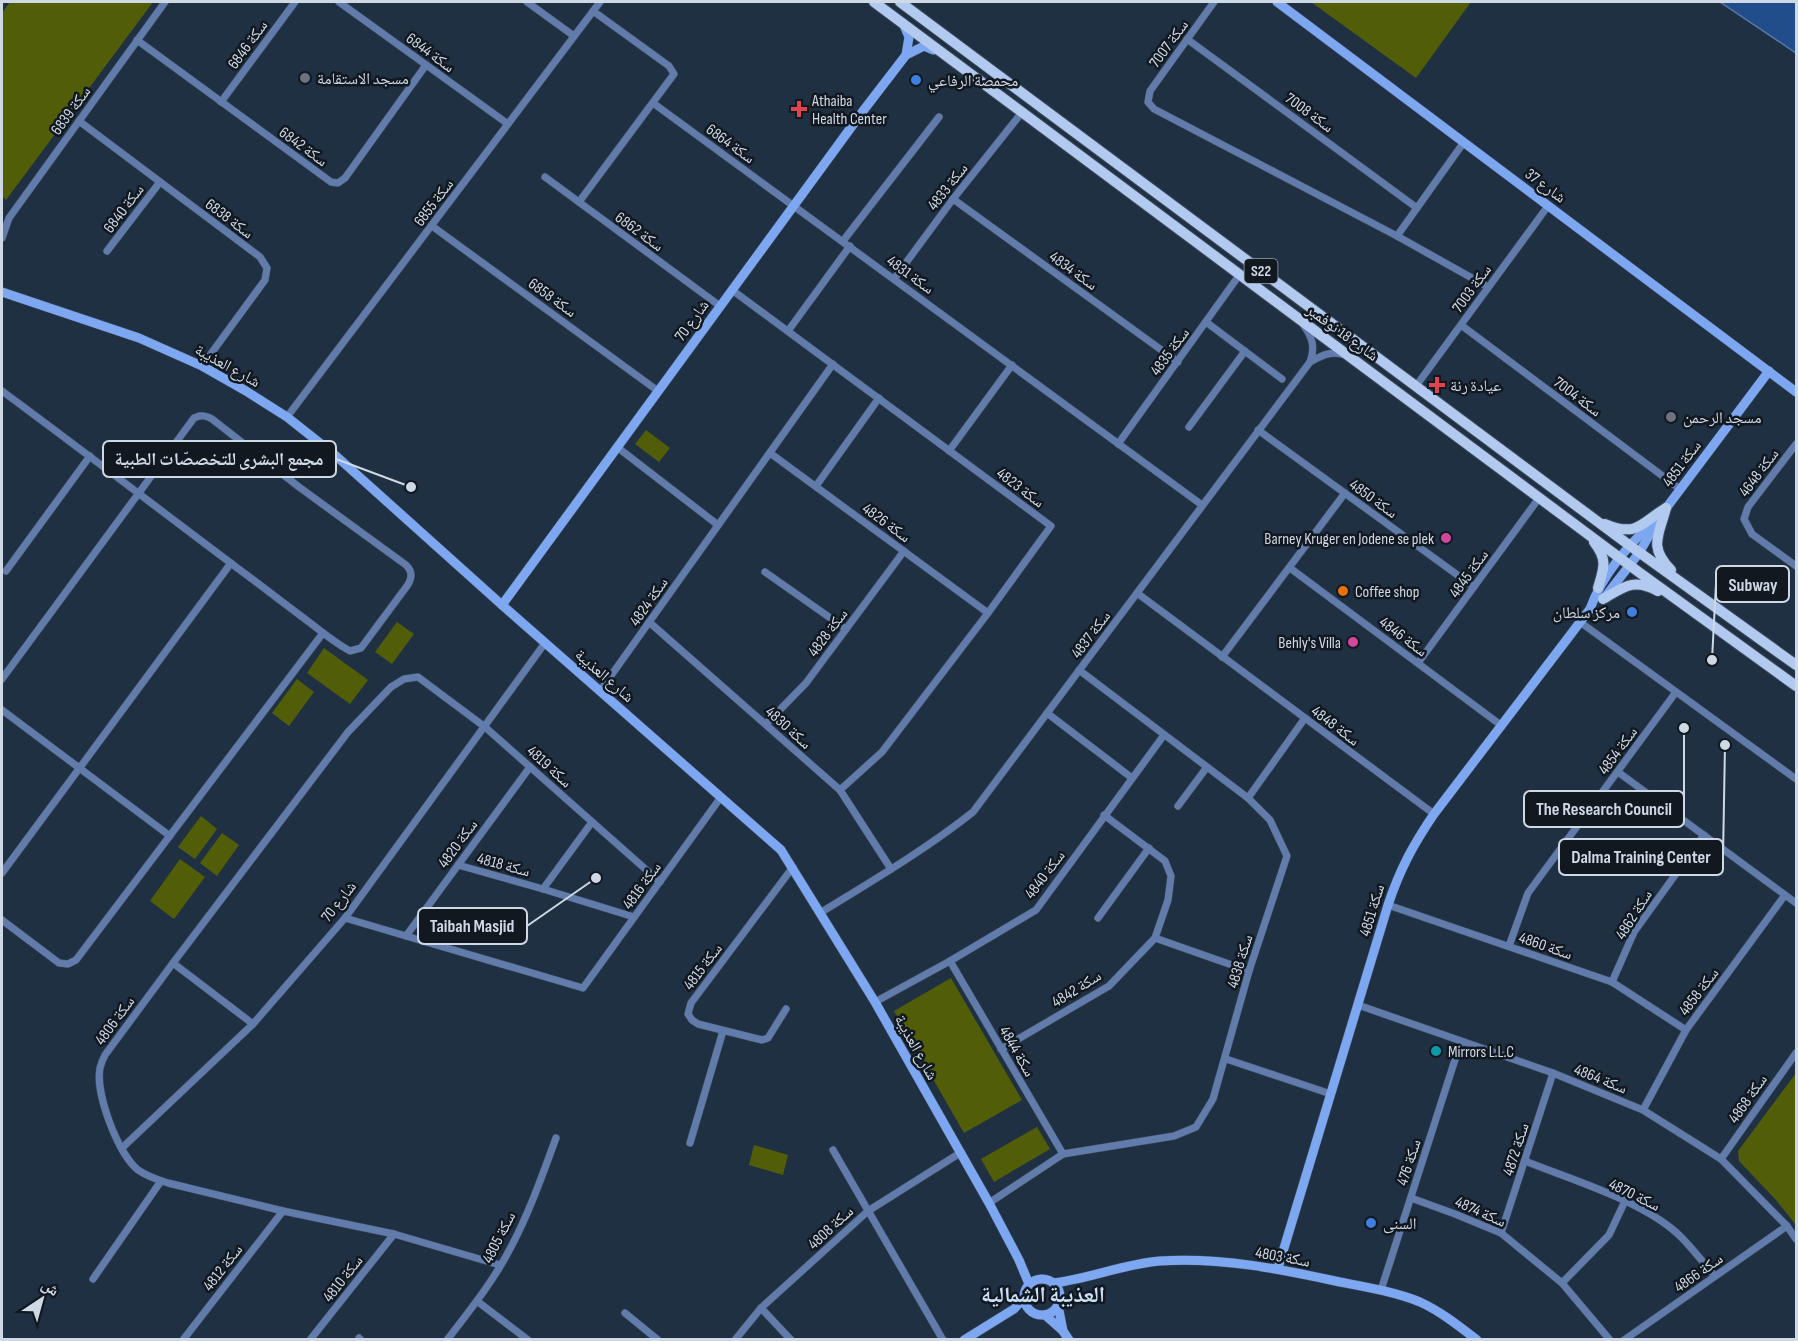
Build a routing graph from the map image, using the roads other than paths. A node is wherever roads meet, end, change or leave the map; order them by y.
1 (165, 2) edge
2 (295, 2) edge
3 (339, 2) edge
4 (527, 2) edge
5 (600, 2) edge
6 (874, 2) edge
7 (900, 2) edge
8 (1214, 2) edge
9 (1277, 2) edge
10 (593, 11) junction
11 (903, 23) junction
12 (574, 36) junction
13 (1187, 39) junction
14 (137, 40) junction
15 (906, 56) junction
16 (949, 57) junction
17 (426, 65) junction
18 (221, 102) junction
19 (653, 103) junction
20 (1023, 111) junction
21 (939, 117) dead end
22 (79, 121) junction
23 (508, 124) junction
24 (1464, 142) junction
25 (545, 177) dead end
26 (160, 182) junction
27 (953, 199) junction
28 (579, 202) junction
29 (794, 205) junction
30 (1548, 206) junction
31 (1417, 208) junction
32 (2, 213) edge
33 (9, 218) junction
34 (432, 226) junction
35 (1397, 236) junction
36 (2, 238) edge
37 (846, 244) junction
38 (107, 251) dead end
39 (1240, 274) junction
40 (894, 279) junction
41 (1488, 287) junction
42 (732, 290) junction
43 (2, 292) edge
44 (720, 306) junction
45 (1293, 314) junction
46 (1206, 322) junction
47 (1461, 325) junction
48 (788, 331) junction
49 (1245, 351) junction
50 (1353, 357) junction
51 (1178, 362) junction
52 (1310, 362) junction
53 (833, 364) junction
54 (1012, 365) junction
55 (202, 366) junction
56 (1769, 371) junction
57 (1282, 379) dead end
58 (1416, 386) junction
59 (2, 391) edge
60 (658, 391) junction
61 (1797, 392) edge
62 (879, 398) junction
63 (287, 417) junction
64 (1189, 427) dead end
65 (1258, 430) junction
66 (1118, 444) junction
67 (1797, 444) edge
68 (617, 447) junction
69 (949, 451) junction
70 (770, 453) junction
71 (90, 456) junction
72 (816, 486) junction
73 (1680, 489) junction
74 (138, 493) junction
75 (1345, 493) junction
76 (1539, 498) junction
77 (1202, 506) junction
78 (1663, 511) junction
79 (1594, 519) junction
80 (1569, 520) junction
81 (718, 525) junction
82 (1629, 545) junction
83 (904, 551) junction
84 (1639, 553) junction
85 (1619, 557) junction
86 (231, 563) junction
87 (1630, 565) junction
88 (1797, 566) edge
89 (1290, 568) junction
90 (6, 571) dead end
91 (765, 572) dead end
92 (1474, 587) junction
93 (1598, 588) junction
94 (1693, 592) junction
95 (1137, 593) junction
96 (1603, 599) junction
97 (502, 605) junction
98 (1687, 608) junction
99 (1590, 609) junction
100 (988, 613) junction
101 (649, 622) junction
102 (1580, 622) junction
103 (846, 629) junction
104 (323, 633) junction
105 (546, 643) junction
106 (1222, 657) junction
107 (1418, 663) junction
108 (1797, 665) edge
109 (1079, 670) junction
110 (418, 677) joint
111 (2, 679) edge
112 (1797, 686) edge
113 (600, 691) junction
114 (1676, 692) junction
115 (2, 710) edge
116 (1047, 713) junction
117 (1305, 718) junction
118 (766, 724) junction
119 (1502, 726) junction
120 (485, 727) junction
121 (1164, 735) junction
122 (530, 767) junction
123 (1207, 767) junction
124 (79, 768) junction
125 (1618, 772) junction
126 (1132, 778) junction
127 (1797, 779) edge
128 (840, 790) junction
129 (720, 797) junction
130 (1248, 798) junction
131 (1178, 806) dead end
132 (1434, 814) junction
133 (1104, 815) junction
134 (592, 822) junction
135 (1704, 835) junction
136 (170, 836) junction
137 (1149, 848) junction
138 (458, 865) junction
139 (793, 867) junction
140 (891, 869) junction
141 (2, 873) edge
142 (660, 882) junction
143 (543, 889) junction
144 (1785, 895) junction
145 (1797, 903) edge
146 (1388, 905) junction
147 (820, 913) junction
148 (634, 917) junction
149 (345, 918) junction
150 (1098, 918) dead end
151 (2, 920) edge
152 (406, 936) junction
153 (1155, 938) junction
154 (1509, 946) junction
155 (950, 961) junction
156 (173, 963) junction
157 (1249, 971) junction
158 (1612, 982) junction
159 (874, 1002) junction
160 (1358, 1005) junction
161 (786, 1009) dead end
162 (253, 1024) junction
163 (1686, 1030) junction
164 (723, 1031) junction
165 (1461, 1041) junction
166 (1001, 1049) junction
167 (1797, 1053) edge
168 (1226, 1059) junction
169 (1553, 1073) junction
170 (1331, 1094) junction
171 (1643, 1110) junction
172 (556, 1138) dead end
173 (690, 1143) dead end
174 (122, 1148) junction
175 (833, 1150) dead end
176 (960, 1153) junction
177 (1063, 1154) junction
178 (1720, 1159) junction
179 (1525, 1161) junction
180 (161, 1181) junction
181 (1411, 1198) junction
182 (1625, 1201) junction
183 (989, 1203) junction
184 (283, 1211) junction
185 (868, 1211) junction
186 (1787, 1226) junction
187 (1501, 1233) junction
188 (394, 1234) junction
189 (1797, 1239) edge
190 (1019, 1260) junction
191 (500, 1265) junction
192 (1278, 1268) junction
193 (1715, 1276) junction
194 (93, 1279) dead end
195 (1041, 1279) junction
196 (1073, 1281) junction
197 (1053, 1283) junction
198 (1562, 1283) junction
199 (1029, 1284) junction
200 (1381, 1290) junction
201 (1059, 1294) junction
202 (1024, 1299) junction
203 (477, 1301) junction
204 (1058, 1305) junction
205 (761, 1308) junction
206 (1028, 1308) junction
207 (1014, 1309) junction
208 (624, 1313) dead end
209 (1045, 1314) junction
210 (1066, 1336) edge
211 (183, 1340) edge
212 (310, 1340) edge
213 (447, 1340) edge
214 (528, 1340) edge
215 (658, 1340) edge
216 (735, 1340) edge
217 (791, 1340) edge
218 (943, 1340) edge
219 (964, 1340) edge
220 (1477, 1340) edge
221 (1610, 1340) edge
222 (1624, 1340) edge

1 - 14 street, سكة 6839
2 - 18 street, سكة 6846
3 - 17 street, سكة 6844
4 - 12 street
5 - 10 street, سكة 6855
6 - 11 main road, شارع 18 نوفمبر / S22
7 - 58 main road, شارع 18 نوفمبر / S22
8 - 13 street, سكة 7007
9 - 24 street, شارع 37
10 - 12 street, سكة 6855
10 - 19 street
11 - 15 street
11 - 16 main road, شارع 18 نوفمبر / S22
12 - 23 street, سكة 6855
13 - 31 street, سكة 7008
13 - 35 street, سكة 7007
14 - 18 street, سكة 6842
14 - 22 street, سكة 6839
15 - 16 street
15 - 29 street, شارع 70
16 - 20 main road, شارع 18 نوفمبر / S22
17 - 18 street, سكة 6842
17 - 23 street, سكة 6844
19 - 28 street
19 - 29 street, سكة 6864
20 - 27 street, سكة 4833
20 - 39 main road, شارع 18 نوفمبر / S22
21 - 37 street
22 - 26 street, سكة 6838
22 - 33 street, سكة 6839
23 - 34 street, سكة 6855
24 - 30 street, شارع 37
24 - 31 street
25 - 28 street, سكة 6862
26 - 38 street, سكة 6840
26 - 55 street, سكة 6838
27 - 40 street, سكة 4833
27 - 51 street, سكة 4834
28 - 44 street, سكة 6862
29 - 37 street, سكة 4831
29 - 42 street, شارع 70
30 - 41 street, سكة 7003
30 - 56 street, شارع 37
31 - 35 street
32 - 33 street
33 - 36 street, سكة 6839
34 - 60 street, سكة 6858
34 - 63 street, سكة 6855
35 - 41 street
37 - 40 street, سكة 4831
37 - 48 street
39 - 45 main road, شارع 18 نوفمبر / S22
39 - 46 street, سكة 4835
40 - 54 street, سكة 4831
41 - 47 street, سكة 7003
42 - 44 street, شارع 70
42 - 48 street, سكة 4823
43 - 55 street, شارع العذيبة
44 - 60 street, شارع 70
45 - 50 main road, شارع 18 نوفمبر / S22
45 - 52 street
46 - 49 street
46 - 51 street, سكة 4835
47 - 58 street, سكة 7003
47 - 73 street, سكة 7004
48 - 53 street, سكة 4823
49 - 57 street
49 - 64 street
50 - 52 street
50 - 76 main road, شارع 18 نوفمبر / S22
51 - 66 street, سكة 4835
52 - 65 street, سكة 4837
53 - 62 street, سكة 4823
53 - 70 street, سكة 4824
54 - 66 street, سكة 4831
54 - 69 street
55 - 63 street, شارع العذيبة
56 - 61 street, شارع 37
56 - 73 street, سكة 4851
58 - 79 main road, شارع 18 نوفمبر / S22
59 - 71 street
60 - 68 street, شارع 70
62 - 69 street, سكة 4823
62 - 72 street
63 - 97 street, شارع العذيبة
65 - 75 street, سكة 4850
65 - 77 street, سكة 4837
66 - 77 street, سكة 4831
67 - 88 street, سكة 4648
68 - 81 street
68 - 97 street, شارع 70
69 - 100 street, سكة 4823
70 - 72 street, سكة 4826
70 - 81 street, سكة 4824
71 - 74 street
71 - 90 street
72 - 83 street, سكة 4826
73 - 78 street, سكة 4851
74 - 86 street
74 - 104 street
74 - 111 street
75 - 89 street
75 - 92 street, سكة 4850
76 - 80 main road, شارع 18 نوفمبر / S22
76 - 92 street, سكة 4845
77 - 95 street, سكة 4837
78 - 79 main road
78 - 82 street, سكة 4851
78 - 84 street, سكة 4851
78 - 94 main road
79 - 82 main road, شارع 18 نوفمبر / S22
80 - 85 main road, شارع 18 نوفمبر / S22
80 - 93 main road
81 - 101 street, سكة 4824
82 - 84 main road, شارع 18 نوفمبر / S22
82 - 85 street, سكة 4851
83 - 100 street, سكة 4826
83 - 103 street, سكة 4828
84 - 87 street, سكة 4851
84 - 94 main road, شارع 18 نوفمبر / S22
85 - 87 main road, شارع 18 نوفمبر / S22
85 - 93 street, سكة 4851
86 - 104 street
86 - 124 street
87 - 96 street, سكة 4851
87 - 98 main road, شارع 18 نوفمبر / S22
89 - 106 street
89 - 107 street, سكة 4846
91 - 103 street
92 - 107 street, سكة 4845
93 - 99 street, سكة 4851
94 - 108 main road, شارع 18 نوفمبر / S22
95 - 106 street, سكة 4848
95 - 109 street, سكة 4837
96 - 98 main road
96 - 99 street, سكة 4851
97 - 105 street, شارع العذيبة
98 - 112 main road, شارع 18 نوفمبر / S22
99 - 102 street, سكة 4851
100 - 128 street, سكة 4823
101 - 113 street, سكة 4824
101 - 118 street, سكة 4830
102 - 114 street
102 - 119 street, سكة 4851
103 - 118 street, سكة 4828
104 - 136 street
105 - 113 street, شارع العذيبة
105 - 120 street, شارع 70
106 - 117 street, سكة 4848
107 - 119 street, سكة 4846
109 - 116 street, سكة 4837
109 - 121 street, سكة 4838
110 - 120 street, سكة 4819
110 - 156 street, سكة 4806
113 - 129 street, شارع العذيبة
114 - 125 street, سكة 4854
114 - 127 street
115 - 124 street
116 - 126 street
116 - 140 street, سكة 4837
117 - 130 street
117 - 132 street, سكة 4848
118 - 128 street, سكة 4830
119 - 132 street, سكة 4851
120 - 122 street, سكة 4819
120 - 149 street, شارع 70
121 - 123 street, سكة 4838
121 - 126 street, سكة 4840
122 - 134 street, سكة 4819
122 - 138 street, سكة 4820
123 - 130 street, سكة 4838
123 - 131 street
124 - 136 street
124 - 141 street
125 - 135 street
125 - 154 street, سكة 4854
126 - 133 street, سكة 4840
128 - 140 street, سكة 4830
129 - 139 street, شارع العذيبة
129 - 142 street, سكة 4816
130 - 157 street, سكة 4838
132 - 146 street, سكة 4851
133 - 137 street, سكة 4842
133 - 155 street, سكة 4840
134 - 142 street, سكة 4819
134 - 143 street, سكة 4818
135 - 144 street
135 - 158 street, سكة 4862
136 - 151 street
137 - 150 street
137 - 153 street, سكة 4842
138 - 143 street, سكة 4818
138 - 152 street, سكة 4820
139 - 147 street, شارع العذيبة
139 - 164 street, سكة 4815
140 - 147 street, سكة 4837
142 - 148 street, سكة 4816
143 - 148 street, سكة 4818
144 - 145 street
144 - 163 street, سكة 4858
146 - 154 street, سكة 4860
146 - 160 street, سكة 4851
147 - 159 street, شارع العذيبة
148 - 152 street, سكة 4816
149 - 152 street
149 - 162 street, شارع 70
153 - 157 street
153 - 166 street, سكة 4842
154 - 158 street, سكة 4860
155 - 159 street, سكة 4840
155 - 166 street, سكة 4844
156 - 162 street
156 - 174 street, سكة 4806
157 - 168 street, سكة 4838
158 - 163 street, سكة 4860
159 - 176 street, شارع العذيبة
160 - 165 street, سكة 4864
160 - 170 street, سكة 4851
161 - 164 street, سكة 4815
162 - 174 street, شارع 70
163 - 171 street, سكة 4858
164 - 173 street
165 - 169 street, سكة 4864
165 - 181 street, سكة 476
166 - 177 street, سكة 4844
167 - 178 street, سكة 4868
168 - 170 street
168 - 177 street, سكة 4838
169 - 171 street, سكة 4864
169 - 179 street, سكة 4872
170 - 192 street, سكة 4851
171 - 178 street, سكة 4864
172 - 191 street, سكة 4805
174 - 180 street, سكة 4806
175 - 185 street
176 - 183 street, شارع العذيبة
176 - 185 street, سكة 4808
177 - 183 street, سكة 4838
178 - 186 street, سكة 4864
179 - 182 street, سكة 4870
179 - 187 street, سكة 4872
180 - 184 street, سكة 4806
180 - 194 street
181 - 187 street, سكة 4874
181 - 200 street, سكة 476
182 - 193 street, سكة 4870
182 - 198 street
183 - 190 street, شارع العذيبة
184 - 188 street, سكة 4806
184 - 211 street, سكة 4812
185 - 205 street, سكة 4808
185 - 218 street
186 - 189 street, سكة 4864
186 - 193 street, سكة 4866
187 - 198 street, سكة 4874
188 - 191 street, سكة 4806
188 - 212 street, سكة 4810
190 - 195 street, شارع العذيبة
190 - 199 street, شارع العذيبة
191 - 203 street, سكة 4805
192 - 196 street, سكة 4803
192 - 200 street, سكة 4803
193 - 222 street, سكة 4866
195 - 197 street
195 - 199 street
196 - 197 street, سكة 4803
196 - 201 street, سكة 4803
197 - 201 street
198 - 221 street, سكة 4874
199 - 202 street
200 - 220 street, سكة 4803
201 - 204 street
202 - 206 street
202 - 207 street
203 - 213 street, سكة 4805
203 - 214 street
204 - 209 street
204 - 210 street
205 - 216 street, سكة 4808
205 - 217 street
206 - 207 street
206 - 209 street
207 - 219 street
208 - 215 street
209 - 210 street

